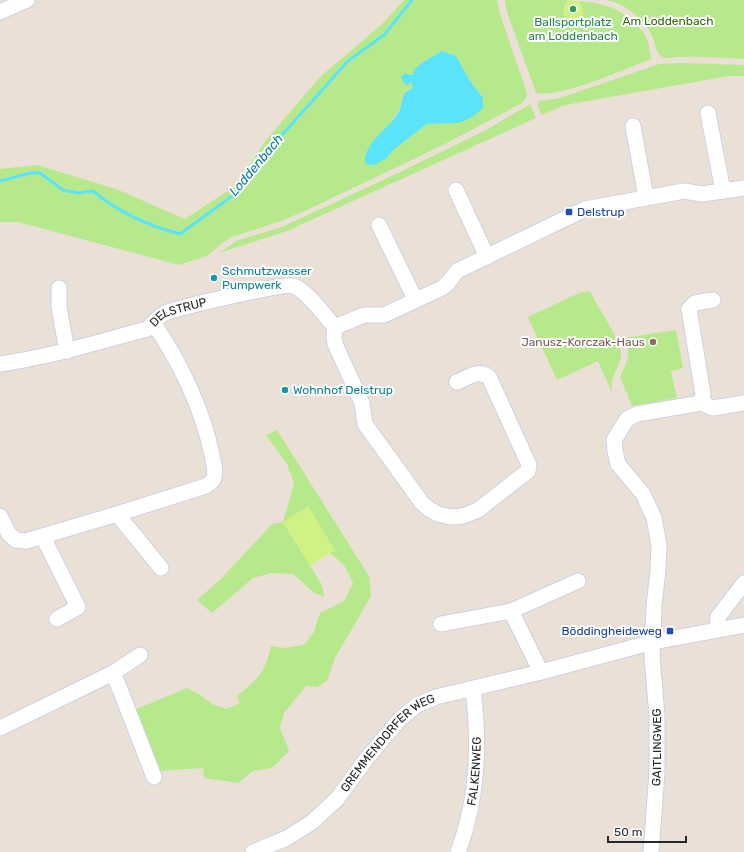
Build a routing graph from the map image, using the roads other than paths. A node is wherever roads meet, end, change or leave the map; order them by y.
1 (27, 0) edge
2 (0, 12) edge
3 (708, 113) dead end
4 (633, 126) dead end
5 (744, 188) edge
6 (456, 190) dead end
7 (723, 191) junction
8 (646, 197) junction
9 (379, 225) dead end
10 (487, 257) junction
11 (59, 288) dead end
12 (415, 299) junction
13 (713, 300) dead end
14 (154, 324) junction
15 (335, 327) junction
16 (67, 351) junction
17 (0, 364) edge
18 (458, 382) dead end
19 (701, 403) junction
20 (744, 403) edge
21 (117, 514) junction
22 (0, 516) edge
23 (43, 537) junction
24 (161, 568) dead end
25 (578, 581) dead end
26 (744, 583) edge
27 (511, 611) junction
28 (58, 619) dead end
29 (442, 624) dead end
30 (744, 625) edge
31 (717, 630) junction
32 (654, 642) junction
33 (140, 656) dead end
34 (541, 672) junction
35 (113, 673) junction
36 (473, 689) junction
37 (0, 728) edge
38 (154, 777) dead end
39 (253, 852) edge
40 (458, 852) edge
41 (651, 852) edge

1 - 2 street
3 - 7 street
4 - 8 street
5 - 7 street
6 - 10 street
7 - 8 street
8 - 10 street
9 - 12 street
10 - 12 street
11 - 16 street
12 - 15 street
13 - 19 street
14 - 15 street, DELSTRUP
14 - 16 street, DELSTRUP
14 - 21 street
15 - 18 street
16 - 17 street, DELSTRUP
19 - 20 street
19 - 32 street, GAITLINGWEG
21 - 23 street
21 - 24 street
22 - 23 street
23 - 28 street
25 - 27 street
26 - 31 street
27 - 29 street
27 - 34 street
30 - 31 street
31 - 32 street, GREMMENDORFER WEG
32 - 34 street, GREMMENDORFER WEG
32 - 41 street, GAITLINGWEG
33 - 35 street
34 - 36 street, GREMMENDORFER WEG
35 - 37 street
35 - 38 street
36 - 39 street, GREMMENDORFER WEG
36 - 40 street, FALKENWEG

